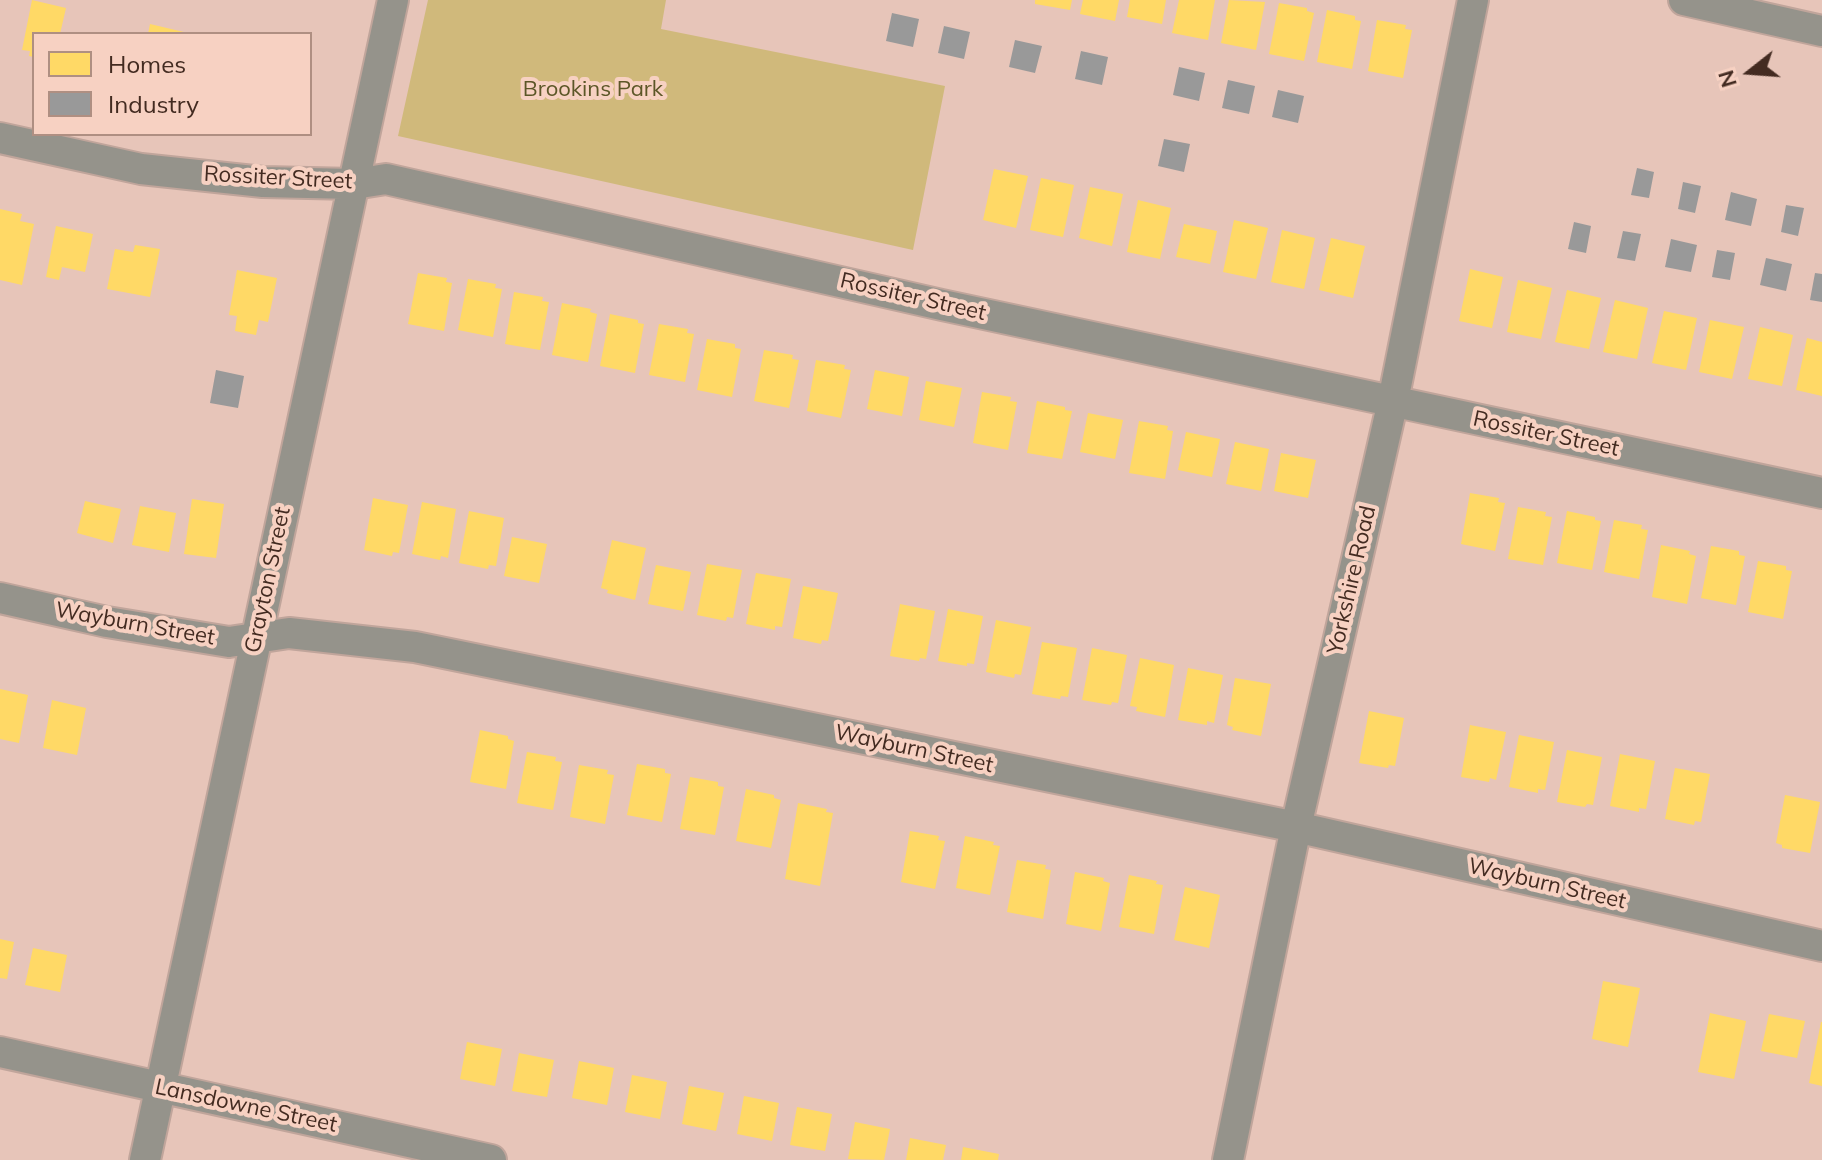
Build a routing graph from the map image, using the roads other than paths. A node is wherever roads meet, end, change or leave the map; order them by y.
1 (393, 0) edge
2 (1473, 0) edge
3 (1684, 0) edge
4 (1822, 31) edge
5 (0, 138) edge
6 (354, 184) junction
7 (1393, 401) junction
8 (1822, 493) edge
9 (0, 598) edge
10 (256, 638) junction
11 (1296, 827) junction
12 (1822, 946) edge
13 (0, 1052) edge
14 (160, 1087) junction
15 (145, 1160) edge
16 (491, 1160) edge
17 (1228, 1160) edge

1 - 6 street, Grayton Street
2 - 7 street, Yorkshire Road
3 - 4 street
5 - 6 street, Rossiter Street
6 - 7 street, Rossiter Street
6 - 10 street, Grayton Street
7 - 8 street, Rossiter Street
7 - 11 street, Yorkshire Road
9 - 10 street, Wayburn Street
10 - 11 street, Wayburn Street
10 - 14 street, Grayton Street
11 - 12 street, Wayburn Street
11 - 17 street, Yorkshire Road
13 - 14 street, Lansdowne Street
14 - 15 street, Grayton Street
14 - 16 street, Lansdowne Street

